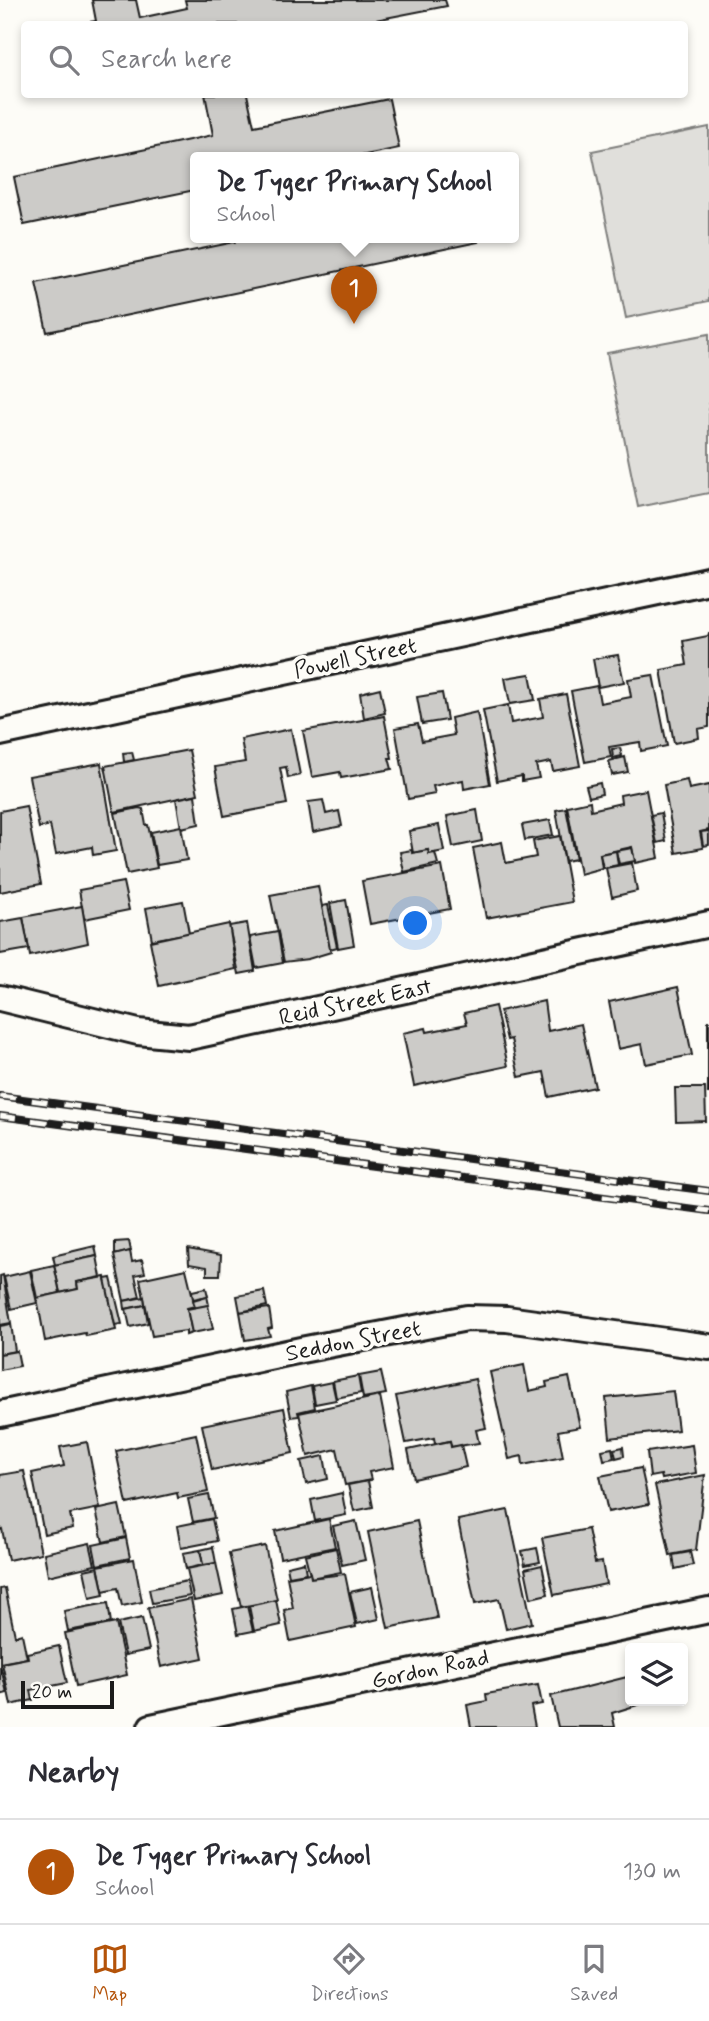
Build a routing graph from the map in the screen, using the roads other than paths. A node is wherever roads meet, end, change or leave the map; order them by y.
1 (709, 582) edge
2 (0, 733) edge
3 (709, 924) edge
4 (0, 998) edge
5 (709, 1347) edge
6 (0, 1414) edge
7 (709, 1610) edge
8 (151, 1727) edge

1 - 2 street, Powell Street
3 - 4 street, Reid Street East
5 - 6 street, Seddon Street
7 - 8 street, Gordon Road

